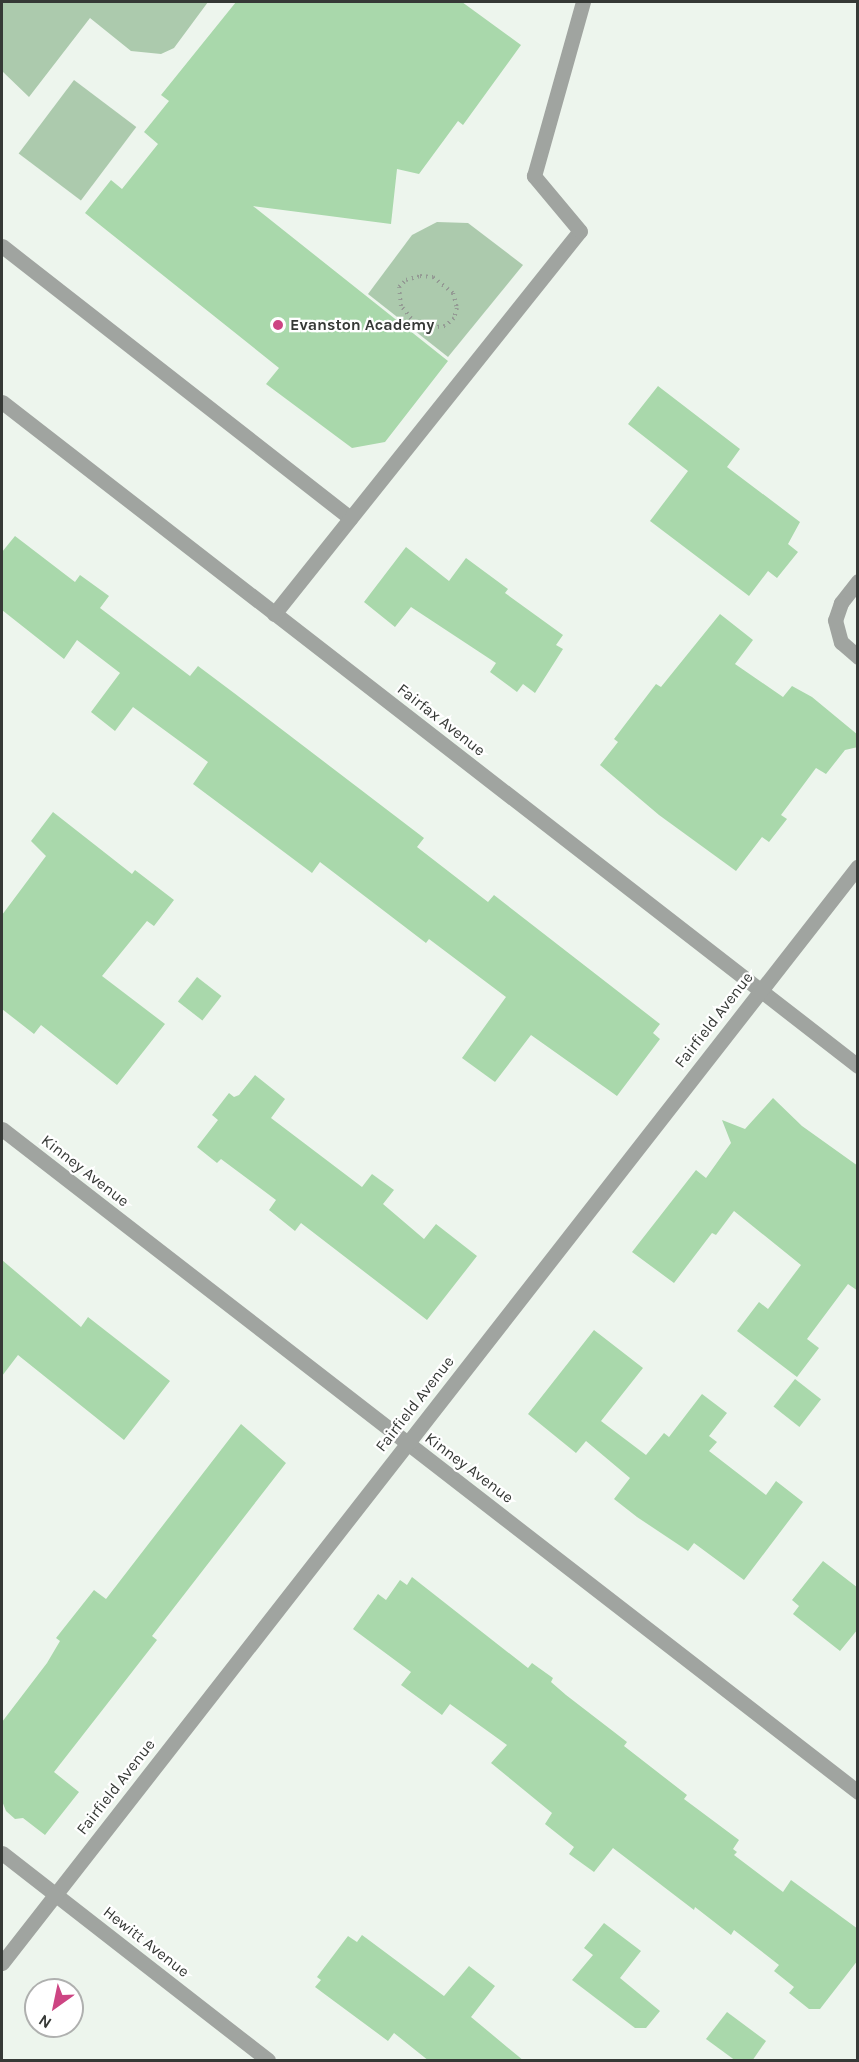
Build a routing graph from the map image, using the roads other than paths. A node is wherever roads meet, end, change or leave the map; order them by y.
1 (583, 2) edge
2 (2, 246) edge
3 (2, 402) edge
4 (350, 518) junction
5 (858, 581) edge
6 (274, 614) junction
7 (858, 657) edge
8 (858, 866) edge
9 (760, 991) junction
10 (858, 1066) edge
11 (2, 1129) edge
12 (407, 1444) junction
13 (858, 1792) edge
14 (2, 1853) edge
15 (56, 1894) junction
16 (2, 1963) edge
17 (268, 2061) edge

1 - 4 street
2 - 4 street
3 - 6 street, Fairfax Avenue
4 - 6 street
5 - 7 street
6 - 9 street, Fairfax Avenue
8 - 9 street, Fairfield Avenue
9 - 10 street, Fairfax Avenue
9 - 12 street, Fairfield Avenue
11 - 12 street, Kinney Avenue
12 - 13 street, Kinney Avenue
12 - 15 street, Fairfield Avenue
14 - 15 street, Hewitt Avenue
15 - 16 street, Fairfield Avenue
15 - 17 street, Hewitt Avenue

